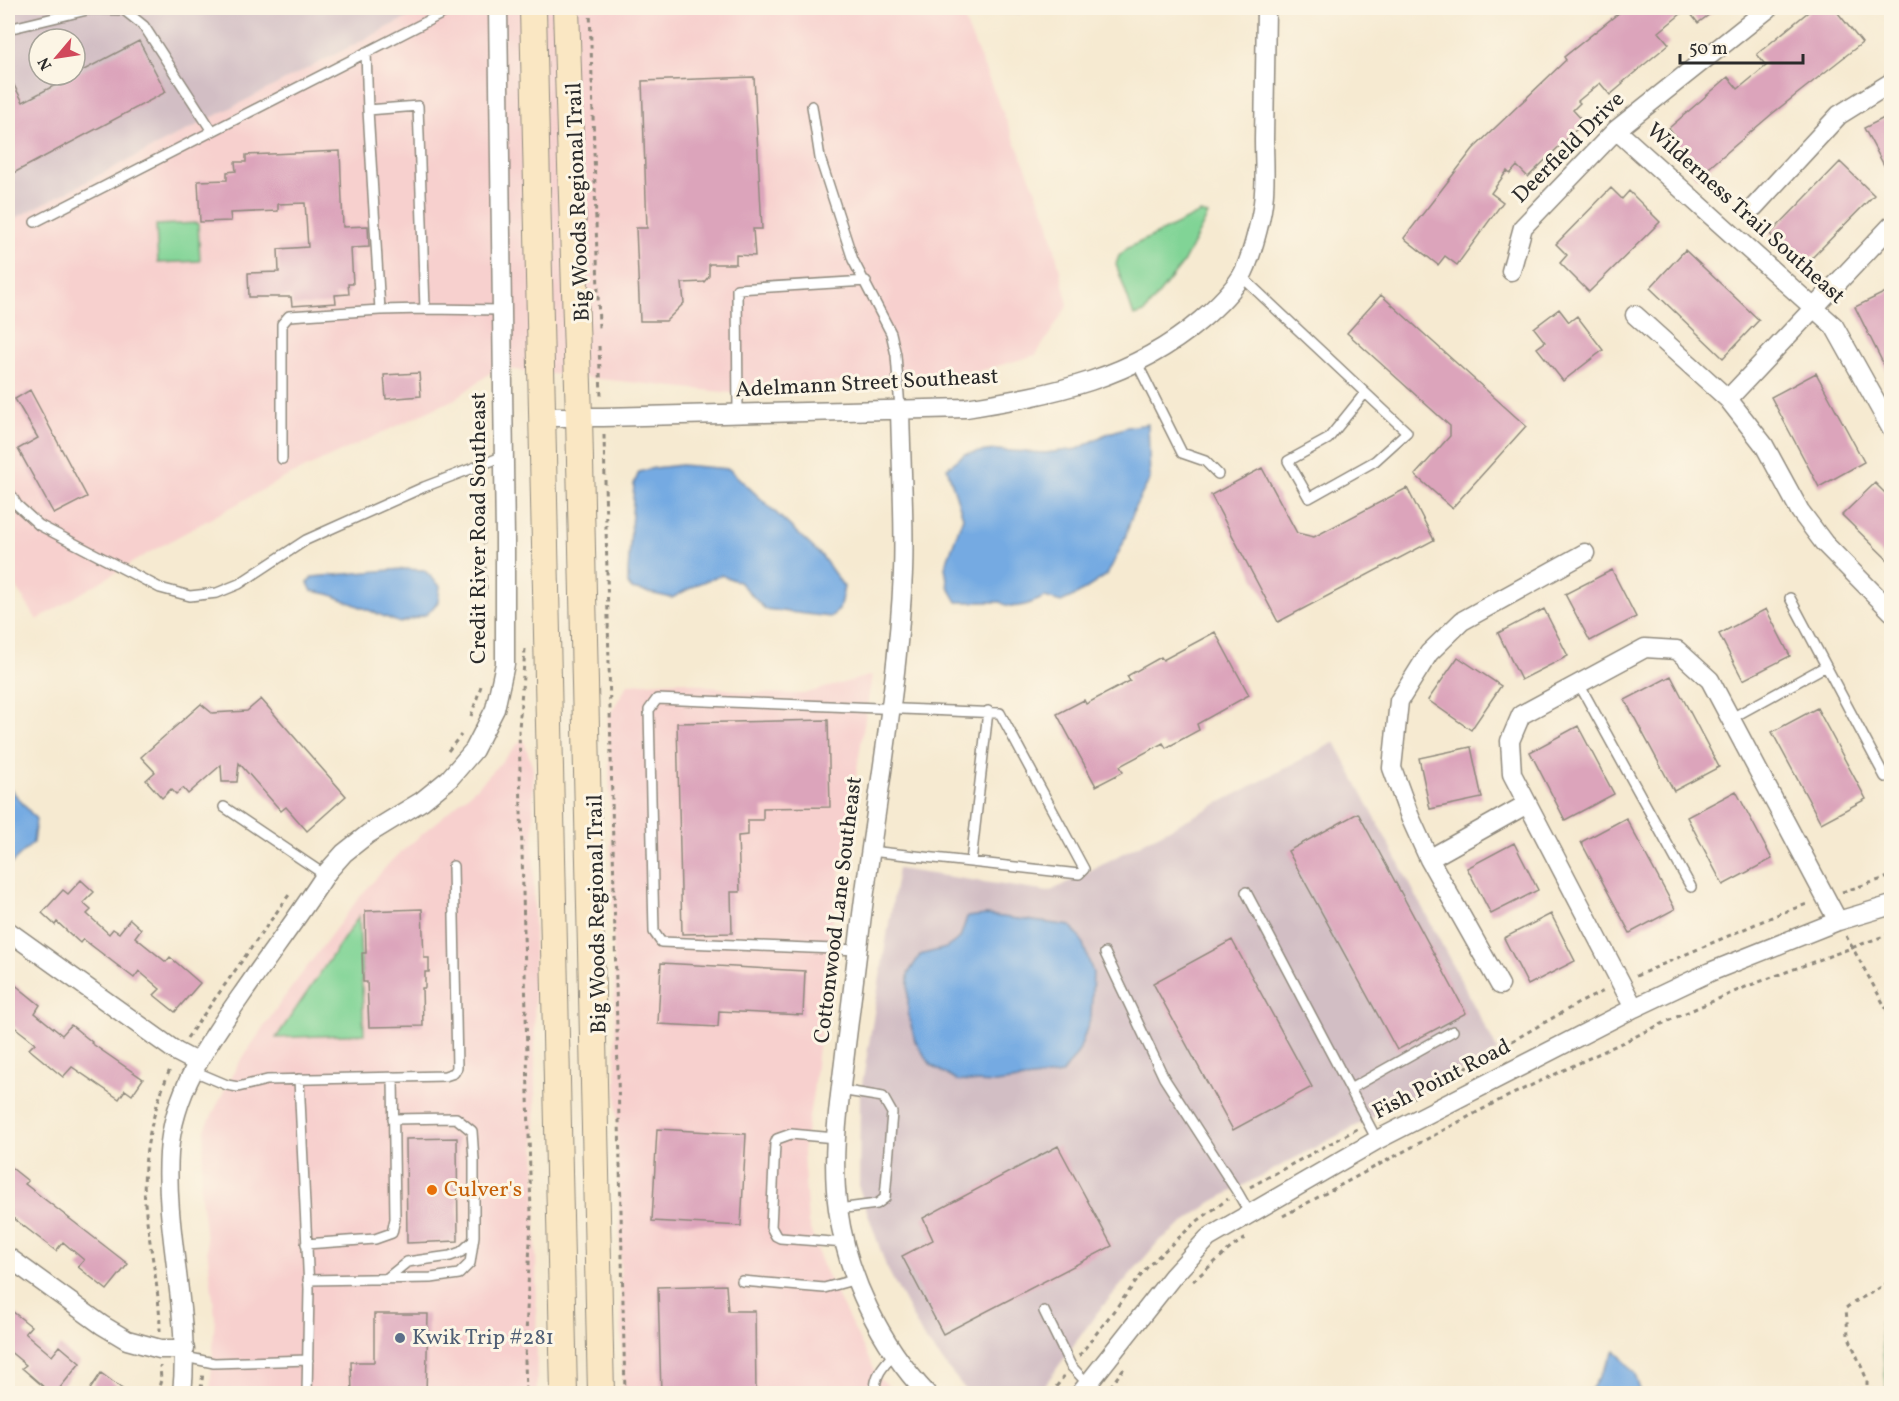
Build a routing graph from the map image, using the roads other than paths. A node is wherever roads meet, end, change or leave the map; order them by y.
1 (453, 8) edge
2 (498, 8) edge
3 (533, 8) edge
4 (566, 8) edge
5 (1266, 8) edge
6 (1769, 8) edge
7 (8, 29) edge
8 (366, 52) junction
9 (1892, 82) edge
10 (812, 106) dead end
11 (368, 110) junction
12 (1616, 130) junction
13 (212, 131) junction
14 (1754, 207) dead end
15 (35, 222) dead end
16 (1892, 225) edge
17 (1511, 271) dead end
18 (1242, 277) junction
19 (866, 281) junction
20 (1813, 307) junction
21 (425, 309) junction
22 (380, 310) junction
23 (502, 310) junction
24 (1635, 315) dead end
25 (1137, 363) junction
26 (1365, 393) junction
27 (1728, 399) junction
28 (900, 410) junction
29 (738, 414) junction
30 (579, 416) junction
31 (543, 417) junction
32 (1892, 430) edge
33 (504, 456) junction
34 (282, 459) dead end
35 (1218, 474) dead end
36 (8, 490) edge
37 (1586, 553) dead end
38 (1790, 598) dead end
39 (1892, 612) edge
40 (1826, 666) junction
41 (1579, 684) junction
42 (890, 707) junction
43 (988, 711) junction
44 (1730, 719) junction
45 (1885, 777) dead end
46 (1527, 804) junction
47 (224, 807) dead end
48 (870, 851) junction
49 (1429, 859) junction
50 (970, 862) junction
51 (453, 866) dead end
52 (325, 875) junction
53 (1691, 887) dead end
54 (1246, 892) dead end
55 (1892, 905) edge
56 (1838, 921) junction
57 (8, 931) edge
58 (858, 950) junction
59 (1105, 953) dead end
60 (1500, 985) dead end
61 (1634, 1008) junction
62 (1453, 1031) dead end
63 (196, 1067) junction
64 (393, 1077) junction
65 (299, 1079) junction
66 (1350, 1089) junction
67 (840, 1090) junction
68 (393, 1119) junction
69 (835, 1138) junction
70 (1377, 1140) junction
71 (838, 1209) junction
72 (1250, 1214) junction
73 (473, 1241) junction
74 (845, 1243) junction
75 (306, 1244) junction
76 (8, 1257) edge
77 (386, 1279) junction
78 (856, 1279) junction
79 (308, 1280) junction
80 (742, 1281) dead end
81 (1044, 1311) dead end
82 (185, 1353) junction
83 (895, 1353) junction
84 (308, 1360) junction
85 (1084, 1389) edge
86 (182, 1394) edge
87 (308, 1394) edge
88 (564, 1394) edge
89 (601, 1394) edge
90 (875, 1394) edge
91 (927, 1394) edge

1 - 8 lane
2 - 23 street, Credit River Road Southeast
3 - 31 main road
4 - 30 main road
5 - 18 street, Adelmann Street Southeast
6 - 12 street, Deerfield Drive
7 - 13 lane
8 - 11 lane
8 - 13 lane
9 - 14 street
10 - 19 lane
11 - 21 lane
11 - 22 lane
12 - 17 street, Deerfield Drive
12 - 20 street, Wilderness Trail Southeast
13 - 15 lane
16 - 20 street
18 - 25 street, Adelmann Street Southeast
18 - 26 lane
19 - 28 lane
19 - 29 lane
20 - 27 street
20 - 32 street, Wilderness Trail Southeast
21 - 22 lane
21 - 23 lane
22 - 34 lane
23 - 33 street, Credit River Road Southeast
24 - 27 street
25 - 28 street, Adelmann Street Southeast
25 - 35 lane
26 - 26 lane
27 - 39 street
28 - 29 street, Adelmann Street Southeast
28 - 42 street, Cottonwood Lane Southeast
29 - 30 street, Adelmann Street Southeast
30 - 31 street, Adelmann Street Southeast
30 - 89 main road
31 - 88 main road
33 - 36 lane
33 - 52 street, Credit River Road Southeast
37 - 49 street
38 - 40 lane
40 - 44 lane
40 - 45 lane
41 - 44 street
41 - 46 street
41 - 53 lane
42 - 43 lane
42 - 48 street, Cottonwood Lane Southeast
42 - 58 lane
43 - 50 lane
43 - 50 lane
44 - 56 street
46 - 49 street
46 - 61 street
47 - 52 lane
48 - 50 lane
48 - 58 street, Cottonwood Lane Southeast
49 - 60 street
51 - 64 lane
52 - 63 street, Credit River Road Southeast
54 - 66 lane
55 - 56 street, Fish Point Road
56 - 61 street, Fish Point Road
57 - 63 street
58 - 67 street, Cottonwood Lane Southeast
59 - 72 lane
61 - 70 street, Fish Point Road
62 - 66 lane
63 - 65 lane
63 - 82 street, Credit River Road Southeast
64 - 65 lane
64 - 68 lane
65 - 75 lane
66 - 70 lane
67 - 69 street, Cottonwood Lane Southeast
67 - 71 lane
68 - 73 lane
68 - 75 lane
69 - 71 street, Cottonwood Lane Southeast
69 - 74 lane
70 - 72 street, Fish Point Road
71 - 74 street, Cottonwood Lane Southeast
72 - 85 street, Fish Point Road
73 - 77 lane
73 - 77 lane
74 - 78 street, Cottonwood Lane Southeast
75 - 79 lane
76 - 82 street
77 - 79 lane
78 - 80 lane
78 - 83 street, Cottonwood Lane Southeast
79 - 84 lane
81 - 85 lane
82 - 84 lane
82 - 86 street, Credit River Road Southeast
83 - 90 lane
83 - 91 street, Cottonwood Lane Southeast
84 - 87 lane

